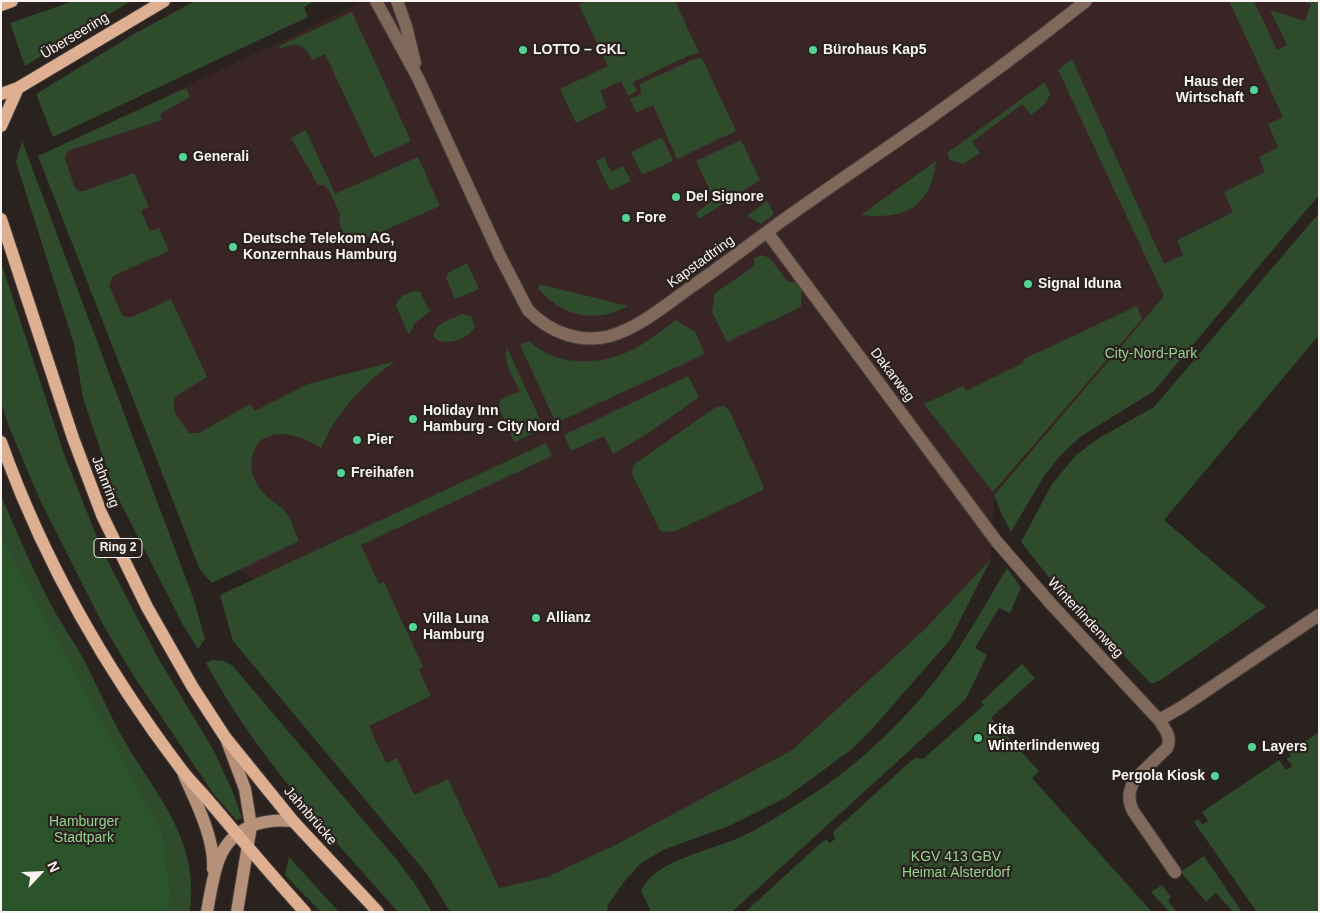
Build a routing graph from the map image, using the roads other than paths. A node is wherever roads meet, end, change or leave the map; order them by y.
1 (12, 1) edge
2 (164, 1) edge
3 (376, 1) edge
4 (397, 1) edge
5 (1086, 1) edge
6 (1, 5) edge
7 (418, 78) junction
8 (18, 88) junction
9 (1, 94) edge
10 (1, 126) edge
11 (1, 219) edge
12 (768, 232) junction
13 (1, 442) edge
14 (992, 535) joint
15 (1317, 616) edge
16 (1159, 720) junction
17 (225, 737) junction
18 (182, 770) junction
19 (293, 821) junction
20 (251, 826) junction
21 (237, 835) junction
22 (248, 849) junction
23 (1175, 872) dead end
24 (212, 887) junction
25 (207, 912) edge
26 (237, 912) edge
27 (305, 912) edge
28 (378, 912) edge

1 - 6 main road
2 - 8 main road, Überseering
3 - 7 street, Kapstadtring
4 - 7 street, Kapstadtring
5 - 12 street, Kapstadtring
7 - 12 street, Kapstadtring
8 - 9 main road, Überseering
8 - 10 main road
11 - 17 main road, Jahnring / Ring 2
12 - 14 street, Dakarweg
13 - 18 main road
14 - 16 street, Winterlindenweg
15 - 16 street
16 - 23 street, Winterlindenweg
17 - 19 main road, Jahnbrücke / Ring 2
17 - 20 main road
18 - 21 main road
18 - 24 main road
19 - 20 main road
19 - 28 main road, Jahnbrücke / Ring 2
20 - 21 main road
20 - 22 main road
21 - 22 main road
21 - 24 main road
22 - 26 main road
22 - 27 main road
24 - 25 main road

